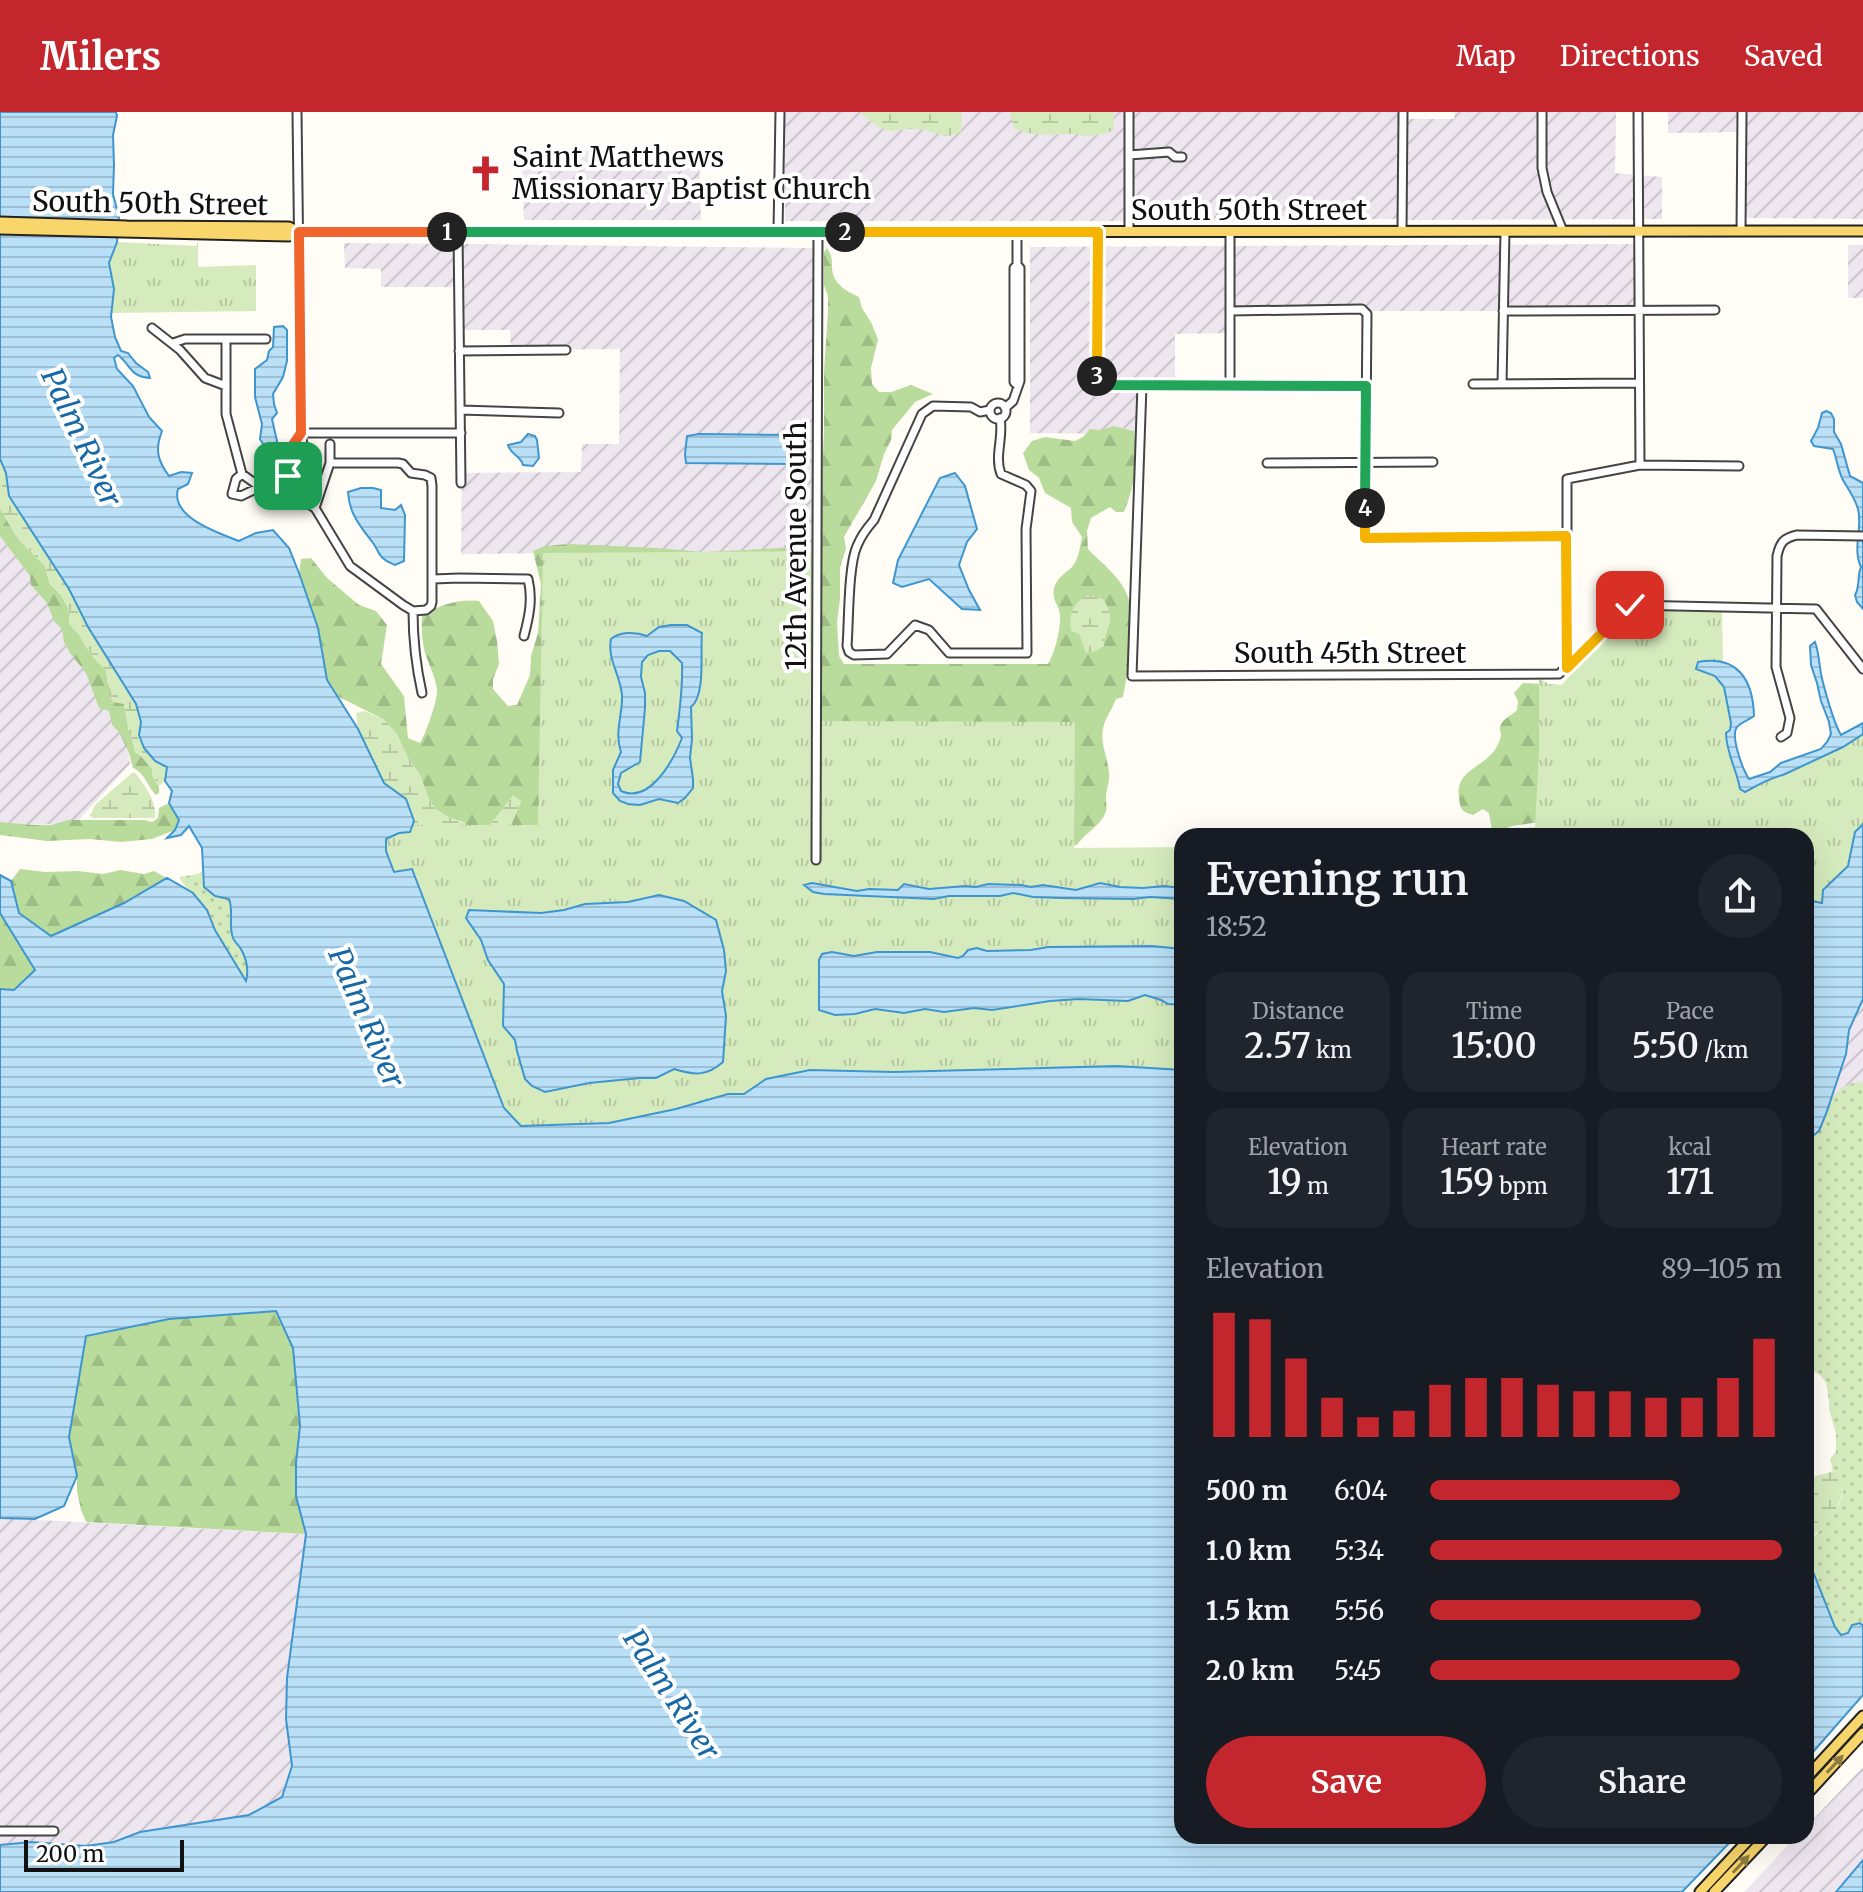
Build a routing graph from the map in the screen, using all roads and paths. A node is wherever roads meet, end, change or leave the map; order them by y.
1 (297, 112) edge
2 (780, 112) edge
3 (1129, 112) edge
4 (1403, 112) edge
5 (1542, 112) edge
6 (1638, 112) edge
7 (1742, 112) edge
8 (1129, 155) junction
9 (1182, 157) dead end
10 (0, 222) edge
11 (0, 229) edge
12 (127, 230) junction
13 (1230, 231) junction
14 (1402, 231) junction
15 (1505, 231) junction
16 (1563, 231) junction
17 (1639, 231) junction
18 (1741, 231) junction
19 (1863, 231) edge
20 (299, 232) junction
21 (458, 232) junction
22 (778, 232) junction
23 (818, 232) junction
24 (1017, 232) junction
25 (1098, 232) junction
26 (1129, 232) junction
27 (1715, 310) dead end
28 (1230, 311) junction
29 (1503, 311) junction
30 (1639, 311) junction
31 (152, 328) dead end
32 (266, 339) dead end
33 (226, 340) junction
34 (173, 343) junction
35 (566, 350) dead end
36 (459, 351) junction
37 (1639, 383) junction
38 (1473, 384) dead end
39 (1502, 384) junction
40 (1142, 385) junction
41 (226, 386) junction
42 (1230, 386) junction
43 (1366, 386) junction
44 (1005, 408) junction
45 (460, 410) junction
46 (990, 410) junction
47 (559, 413) dead end
48 (1000, 418) junction
49 (301, 433) junction
50 (461, 433) junction
51 (330, 444) dead end
52 (1365, 462) junction
53 (1433, 462) dead end
54 (330, 463) junction
55 (1267, 463) dead end
56 (1640, 465) junction
57 (1739, 466) dead end
58 (288, 471) junction
59 (297, 473) junction
60 (242, 474) junction
61 (461, 483) dead end
62 (260, 487) junction
63 (286, 491) junction
64 (315, 508) junction
65 (1566, 536) junction
66 (1863, 536) edge
67 (433, 579) junction
68 (1777, 608) junction
69 (413, 611) junction
70 (524, 636) dead end
71 (1567, 668) junction
72 (1863, 669) edge
73 (422, 693) dead end
74 (1781, 737) dead end
75 (816, 860) dead end
76 (1863, 1716) edge
77 (1863, 1733) edge
78 (1814, 1769) edge
79 (1814, 1786) edge
80 (0, 1831) edge
81 (54, 1831) dead end
82 (1745, 1844) edge
83 (1759, 1844) edge
84 (1700, 1892) edge
85 (1714, 1892) edge

1 - 20 street
2 - 22 street
3 - 8 street
4 - 14 street
5 - 16 street
6 - 17 street
7 - 18 street
8 - 9 street
8 - 26 street
10 - 12 main road, South 50th Street
11 - 12 main road, South 50th Street
12 - 20 main road, South 50th Street
13 - 14 main road, South 50th Street
13 - 26 main road, South 50th Street
13 - 28 street
14 - 15 main road, South 50th Street
15 - 16 main road, South 50th Street
15 - 29 street
16 - 17 main road, South 50th Street
17 - 18 main road, South 50th Street
17 - 30 street
18 - 19 main road, South 50th Street
20 - 21 main road, South 50th Street
20 - 49 street
21 - 22 main road, South 50th Street
21 - 36 street
22 - 23 main road, South 50th Street
23 - 24 main road, South 50th Street
23 - 75 street, 12th Avenue South
24 - 25 main road, South 50th Street
24 - 44 street
25 - 26 main road, South 50th Street
25 - 40 street
27 - 30 street
28 - 42 street
28 - 43 street
29 - 30 street
29 - 39 street
30 - 37 street
31 - 34 street
32 - 33 street
33 - 34 street
33 - 41 street
34 - 41 street
35 - 36 street
36 - 45 street
37 - 39 street
37 - 56 street
38 - 39 street
40 - 42 street
40 - 71 street, South 45th Street
41 - 60 street
42 - 43 street
43 - 52 street
44 - 46 street
44 - 48 street
45 - 47 street
45 - 50 street
46 - 48 street
46 - 48 street
49 - 50 street
49 - 58 street
49 - 59 street
50 - 61 street
51 - 54 street
52 - 53 street
52 - 55 street
52 - 65 street
54 - 64 street
54 - 67 street
56 - 57 street
56 - 65 street
58 - 59 street
58 - 63 street
59 - 63 street
60 - 62 street
60 - 62 street
62 - 63 street
63 - 64 street
64 - 69 street
65 - 71 street
66 - 68 street
67 - 69 street
67 - 70 street
68 - 71 street
68 - 72 street
68 - 74 street
69 - 73 street
76 - 78 main road
79 -> 77 main road
80 - 81 street
82 - 84 main road
85 -> 83 main road

